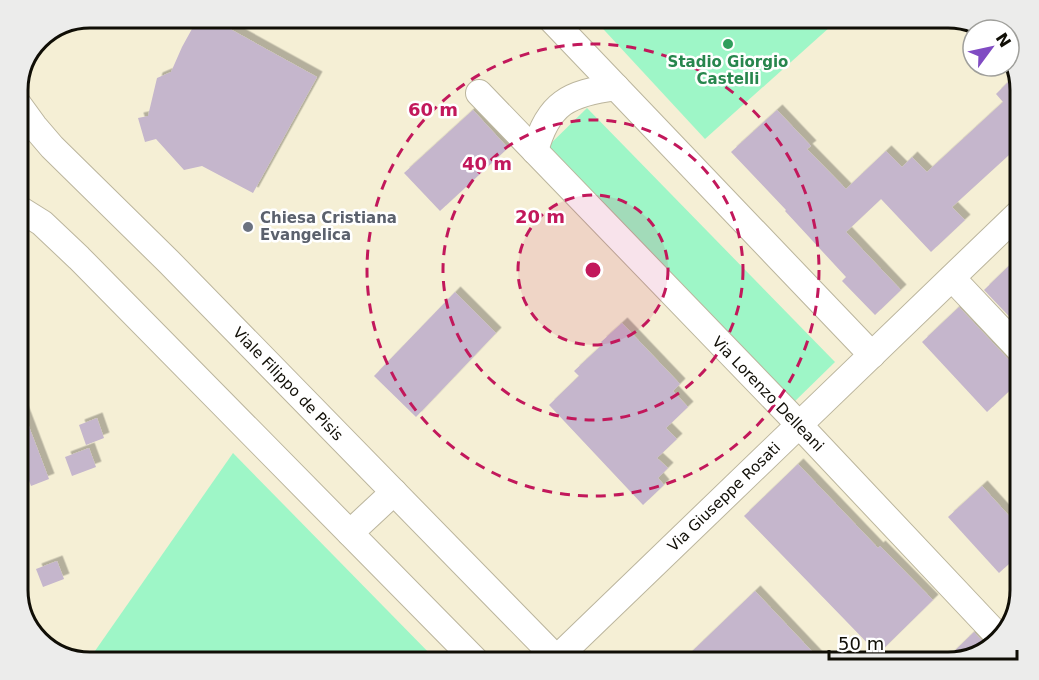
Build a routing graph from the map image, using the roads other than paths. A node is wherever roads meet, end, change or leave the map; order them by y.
1 (560, 28) edge
2 (616, 87) junction
3 (479, 93) dead end
4 (29, 119) edge
5 (535, 152) junction
6 (29, 215) edge
7 (1010, 222) edge
8 (952, 278) junction
9 (1010, 339) edge
10 (872, 355) junction
11 (799, 426) junction
12 (394, 492) junction
13 (350, 533) junction
14 (994, 631) edge
15 (466, 651) edge
16 (546, 651) edge
17 (566, 651) edge

1 - 2 street
2 - 5 street
2 - 10 street
3 - 5 street, Via Lorenzo Delleani
4 - 12 street, Viale Filippo de Pisis
5 - 11 street, Via Lorenzo Delleani
6 - 13 street
7 - 8 street, Via Giuseppe Rosati
8 - 9 street
8 - 10 street, Via Giuseppe Rosati
10 - 11 street, Via Giuseppe Rosati
11 - 14 street, Via Lorenzo Delleani
11 - 17 street, Via Giuseppe Rosati
12 - 13 street
12 - 16 street, Viale Filippo de Pisis
13 - 15 street

